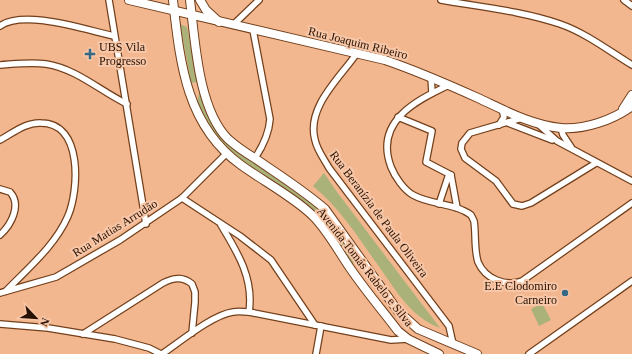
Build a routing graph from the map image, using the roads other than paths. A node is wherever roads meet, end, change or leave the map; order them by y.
1 (109, 0) edge
2 (129, 0) edge
3 (173, 0) edge
4 (190, 0) edge
5 (200, 0) edge
6 (259, 0) edge
7 (441, 0) edge
8 (624, 0) edge
9 (632, 6) edge
10 (174, 12) junction
11 (192, 16) junction
12 (219, 23) junction
13 (233, 25) junction
14 (0, 26) edge
15 (253, 30) junction
16 (114, 36) junction
17 (357, 53) junction
18 (632, 64) edge
19 (0, 65) edge
20 (431, 77) junction
21 (449, 85) junction
22 (203, 86) junction
23 (188, 88) junction
24 (432, 93) junction
25 (632, 95) edge
26 (127, 104) junction
27 (632, 106) edge
28 (502, 109) junction
29 (619, 113) junction
30 (398, 117) junction
31 (522, 118) junction
32 (507, 123) junction
33 (538, 124) junction
34 (499, 126) junction
35 (561, 128) junction
36 (0, 140) edge
37 (557, 141) junction
38 (573, 149) junction
39 (226, 154) junction
40 (255, 158) junction
41 (596, 163) junction
42 (451, 175) junction
43 (632, 181) edge
44 (0, 189) edge
45 (182, 198) junction
46 (632, 203) edge
47 (439, 204) junction
48 (457, 208) junction
49 (146, 224) junction
50 (220, 224) junction
51 (0, 235) edge
52 (363, 262) junction
53 (351, 270) junction
54 (632, 281) edge
55 (3, 292) edge
56 (249, 312) junction
57 (0, 324) edge
58 (318, 326) junction
59 (192, 333) junction
60 (83, 334) junction
61 (408, 339) junction
62 (453, 344) junction
63 (162, 354) edge
64 (316, 354) edge
65 (439, 354) edge
66 (477, 354) edge
67 (529, 354) edge

1 - 16 street
2 - 10 street, Rua Joaquim Ribeiro
3 - 10 street, Avenida Tomás Rabelo e Silva
4 - 11 street, Avenida Tomás Rabelo e Silva
5 - 12 street
6 - 13 street
7 - 18 street
8 - 9 street
10 - 11 street, Rua Joaquim Ribeiro
10 - 23 street, Avenida Tomás Rabelo e Silva
11 - 12 street, Rua Joaquim Ribeiro
11 - 22 street, Avenida Tomás Rabelo e Silva
12 - 13 street, Rua Joaquim Ribeiro
13 - 15 street, Rua Joaquim Ribeiro
14 - 16 street
15 - 17 street, Rua Joaquim Ribeiro
15 - 40 street
16 - 26 street
17 - 20 street, Rua Joaquim Ribeiro
17 - 62 street, Rua Beranízia de Paula Oliveira
19 - 26 street
20 - 21 street, Rua Joaquim Ribeiro
20 - 24 street
21 - 24 street
21 - 28 street, Rua Joaquim Ribeiro
22 - 23 street
22 - 40 street, Avenida Tomás Rabelo e Silva
23 - 39 street, Avenida Tomás Rabelo e Silva
24 - 30 street
25 - 29 street
26 - 49 street
27 - 29 street
28 - 31 street, Rua Joaquim Ribeiro
28 - 34 street
29 - 35 street
30 - 42 street
30 - 47 street
31 - 32 street
31 - 33 street, Rua Joaquim Ribeiro
32 - 34 street
32 - 37 street
33 - 35 street, Rua Joaquim Ribeiro
33 - 37 street, Rua Joaquim Ribeiro
34 - 41 street
35 - 38 street, Rua Joaquim Ribeiro
36 - 55 street
37 - 38 street, Rua Joaquim Ribeiro
38 - 41 street, Rua Joaquim Ribeiro
39 - 45 street, Rua Matias Arrudão
39 - 53 street, Avenida Tomás Rabelo e Silva
40 - 52 street, Avenida Tomás Rabelo e Silva
41 - 43 street, Rua Joaquim Ribeiro
42 - 47 street
42 - 48 street
44 - 51 street
45 - 49 street, Rua Matias Arrudão
45 - 50 street
46 - 48 street
47 - 48 street
49 - 55 street, Rua Matias Arrudão
50 - 56 street
50 - 58 street
52 - 53 street
52 - 62 street, Avenida Tomás Rabelo e Silva
53 - 61 street, Avenida Tomás Rabelo e Silva
54 - 67 street
56 - 58 street
56 - 59 street
57 - 60 street
58 - 61 street
58 - 64 street
59 - 60 street
59 - 63 street
60 - 63 street
61 - 65 street, Avenida Tomás Rabelo e Silva
62 - 66 street, Avenida Tomás Rabelo e Silva

